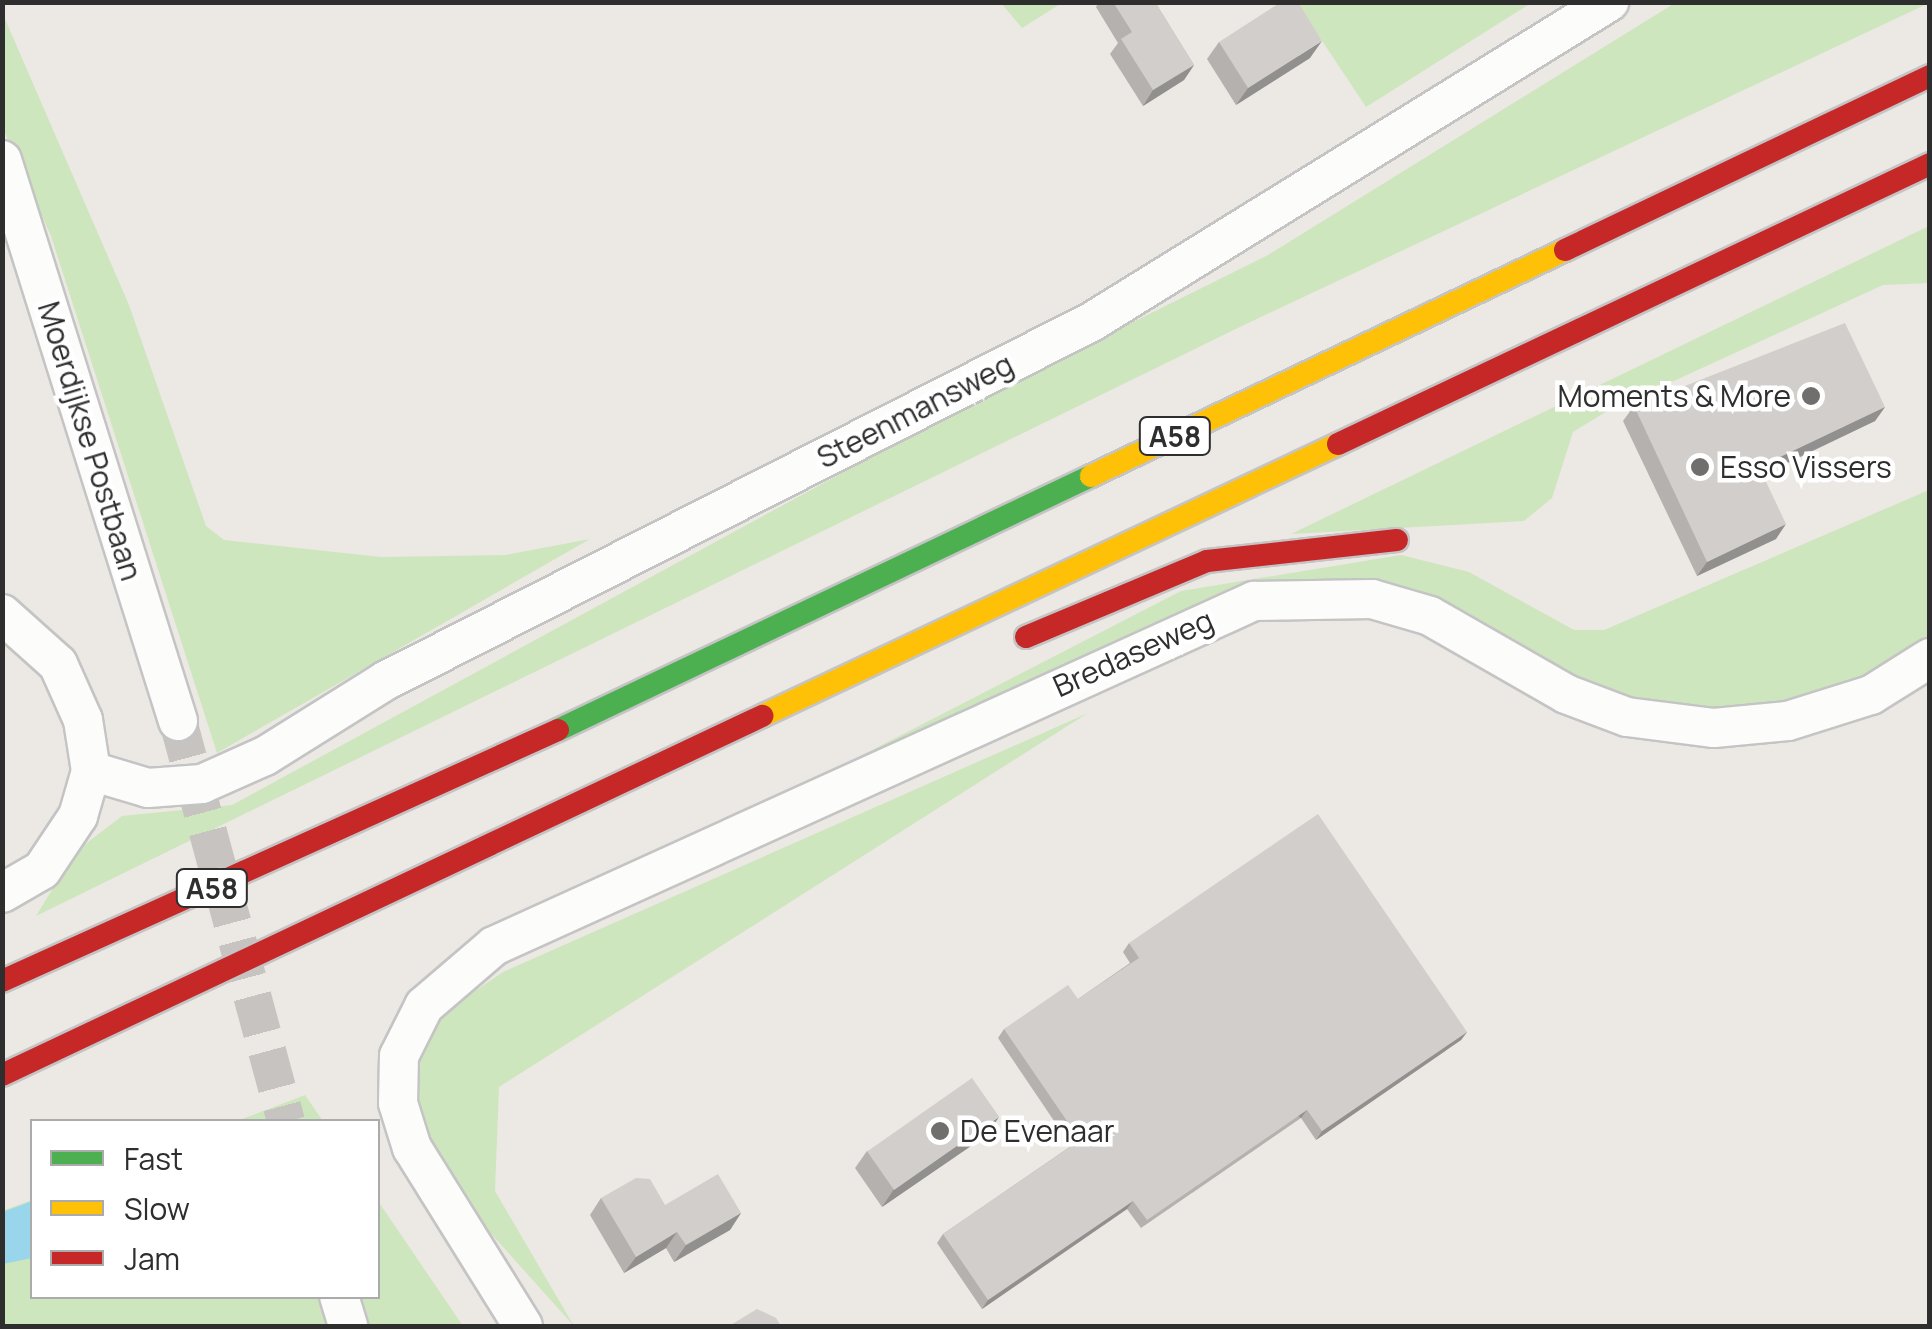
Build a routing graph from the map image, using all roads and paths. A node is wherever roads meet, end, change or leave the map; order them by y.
1 (1609, 2) edge
2 (1930, 76) edge
3 (2, 160) edge
4 (1930, 164) edge
5 (1397, 540) dead end
6 (2, 614) edge
7 (999, 649) dead end
8 (1930, 658) edge
9 (895, 684) dead end
10 (771, 719) junction
11 (178, 722) tunnel mouth
12 (91, 771) junction
13 (2, 893) edge
14 (2, 981) edge
15 (2, 1075) edge
16 (340, 1299) edge
17 (348, 1326) edge
18 (523, 1326) edge

1 - 12 street, Steenmansweg
2 - 14 highway, A58
3 - 11 street, Moerdijkse Postbaan
4 - 10 highway, A58
5 - 7 highway
6 - 12 street
8 - 18 street, Bredaseweg
9 - 10 highway, A58
10 - 15 highway, A58
12 - 13 street
16 - 17 street

